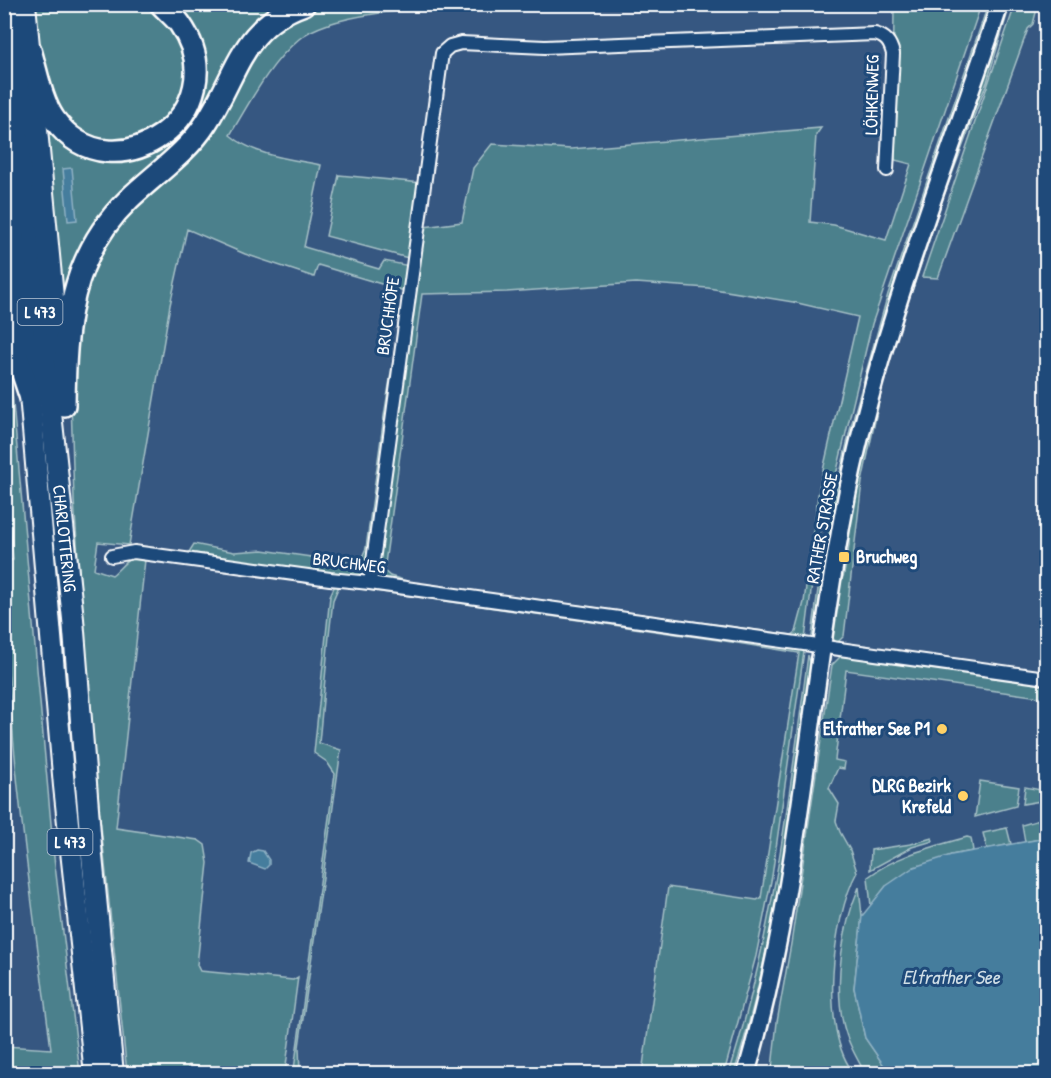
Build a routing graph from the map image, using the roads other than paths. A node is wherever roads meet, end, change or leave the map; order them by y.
1 (10, 4) edge
2 (25, 4) edge
3 (161, 4) edge
4 (304, 4) edge
5 (1000, 4) edge
6 (30, 50) junction
7 (442, 53) joint
8 (4, 146) edge
9 (887, 170) dead end
10 (4, 257) edge
11 (30, 395) junction
12 (64, 405) junction
13 (112, 556) dead end
14 (370, 583) junction
15 (72, 619) junction
16 (822, 648) junction
17 (1047, 678) edge
18 (95, 1074) edge
19 (113, 1074) edge
20 (746, 1074) edge

1 - 15 highway, CHARLOTTERING / L 473
2 - 6 highway
3 - 6 highway
4 - 12 highway
5 - 16 main road, RATHER STRASSE
6 - 12 highway
7 - 9 street, LÖHKENWEG
7 - 14 street, BRUCHHÖFE
8 - 11 highway, CHARLOTTERING / L 473
10 - 11 highway
11 - 18 highway, CHARLOTTERING / L 473
12 - 15 highway
13 - 14 street, BRUCHWEG
14 - 16 street, BRUCHWEG
15 - 19 highway, CHARLOTTERING / L 473
16 - 17 street, BRUCHWEG
16 - 20 main road, RATHER STRASSE

